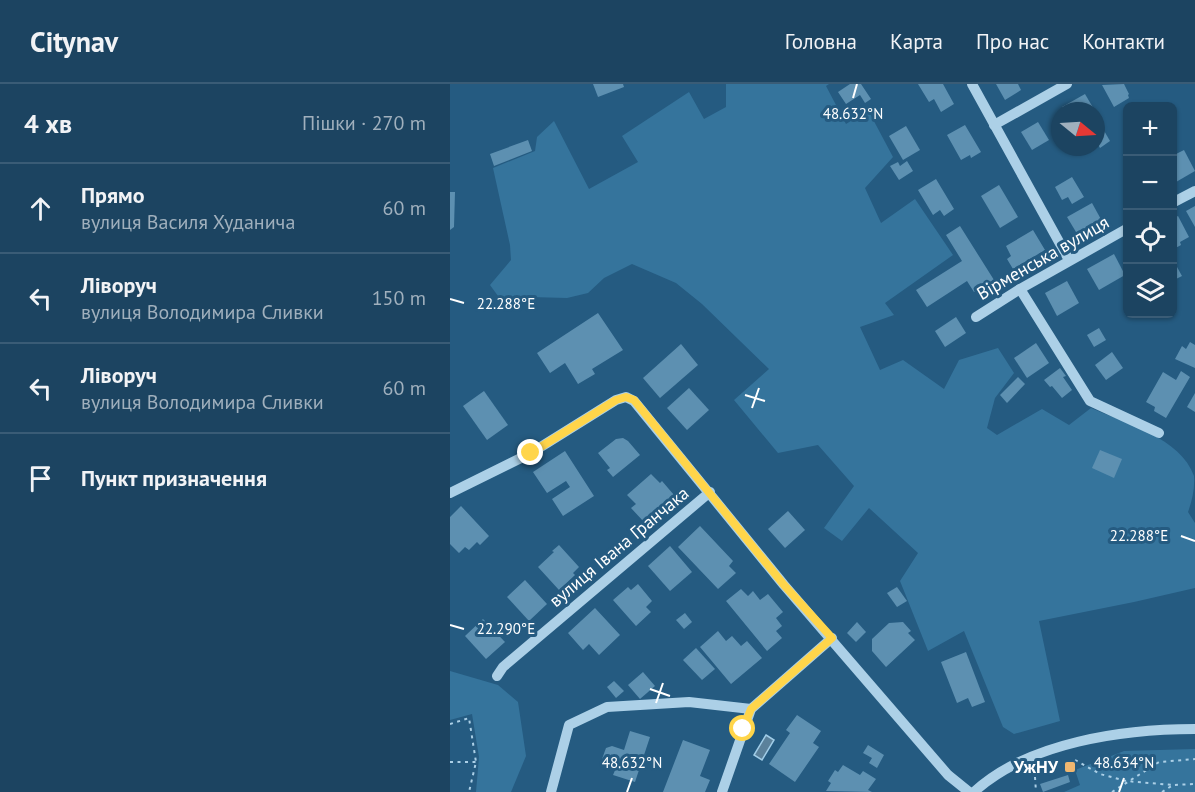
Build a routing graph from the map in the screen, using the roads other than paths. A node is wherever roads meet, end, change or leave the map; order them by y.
1 (972, 84) edge
2 (1067, 84) edge
3 (994, 125) junction
4 (1195, 190) edge
5 (1177, 201) edge
6 (1123, 231) edge
7 (1069, 260) junction
8 (1020, 289) junction
9 (976, 317) dead end
10 (1159, 433) dead end
11 (710, 492) junction
12 (450, 493) edge
13 (832, 638) junction
14 (497, 676) dead end
15 (751, 709) junction
16 (1195, 729) edge
17 (551, 792) edge
18 (722, 792) edge
19 (969, 792) edge
20 (974, 792) edge

1 - 3 street
2 - 3 street
3 - 7 street
4 - 5 street
6 - 7 street, Вірменська вулиця
7 - 8 street, Вірменська вулиця
8 - 9 street, Вірменська вулиця
8 - 10 street
11 - 12 street
11 - 13 street
11 - 14 street, вулиця Івана Гранчака
13 - 15 street
13 - 19 street
15 - 17 street
15 - 18 street
16 - 20 street

